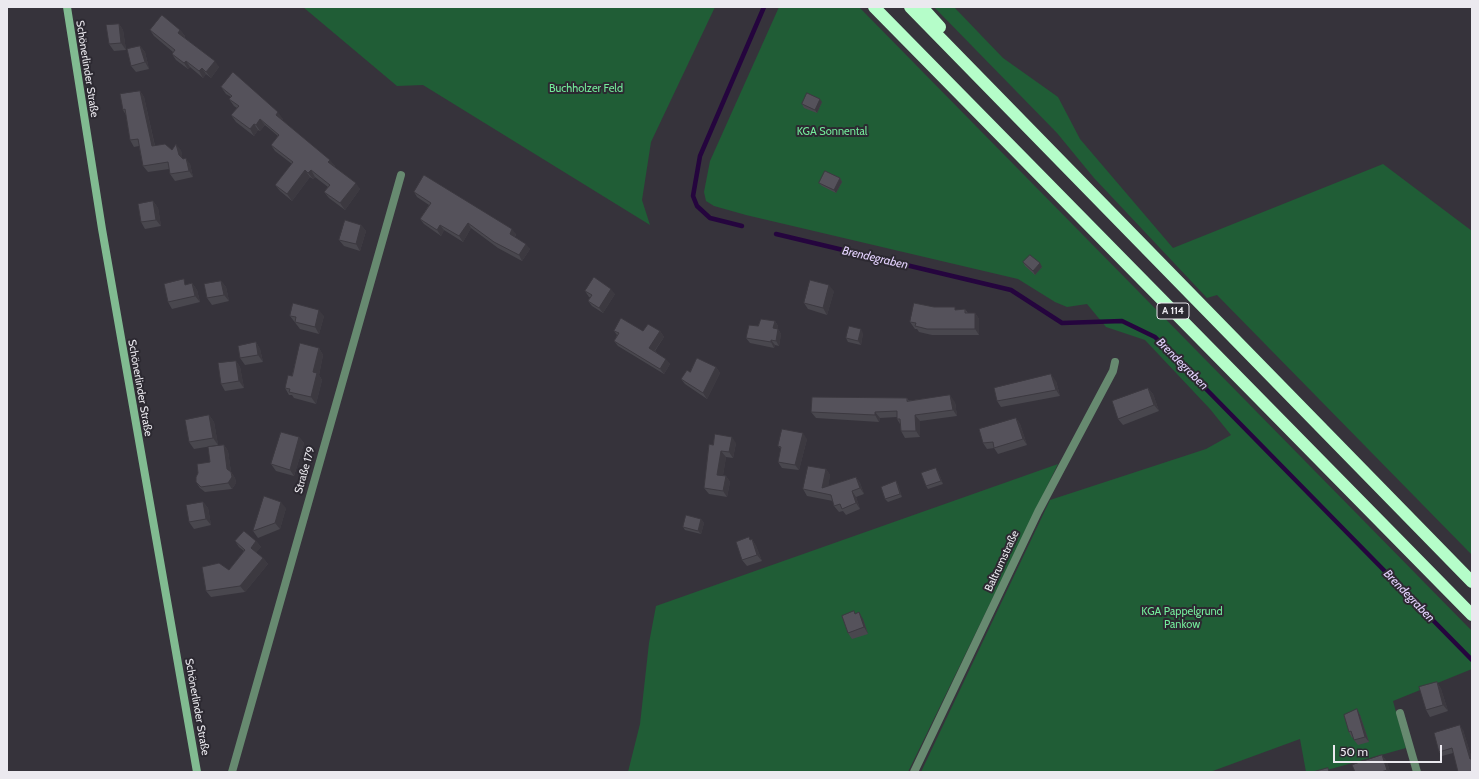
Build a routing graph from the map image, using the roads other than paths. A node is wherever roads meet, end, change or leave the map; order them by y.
1 (67, 7) edge
2 (874, 7) edge
3 (910, 7) edge
4 (922, 7) edge
5 (1058, 159) junction
6 (401, 175) dead end
7 (1115, 362) dead end
8 (1472, 582) edge
9 (1472, 615) edge
10 (1400, 713) dead end
11 (197, 772) edge
12 (232, 772) edge
13 (914, 772) edge
14 (1417, 772) edge

1 - 11 main road, Schönerlinder Straße
2 - 9 highway, A 114
3 - 5 highway, A 114
4 - 5 highway
5 - 8 highway, A 114
6 - 12 street, Straße 179
7 - 13 street, Baltrumstraße
10 - 14 street

